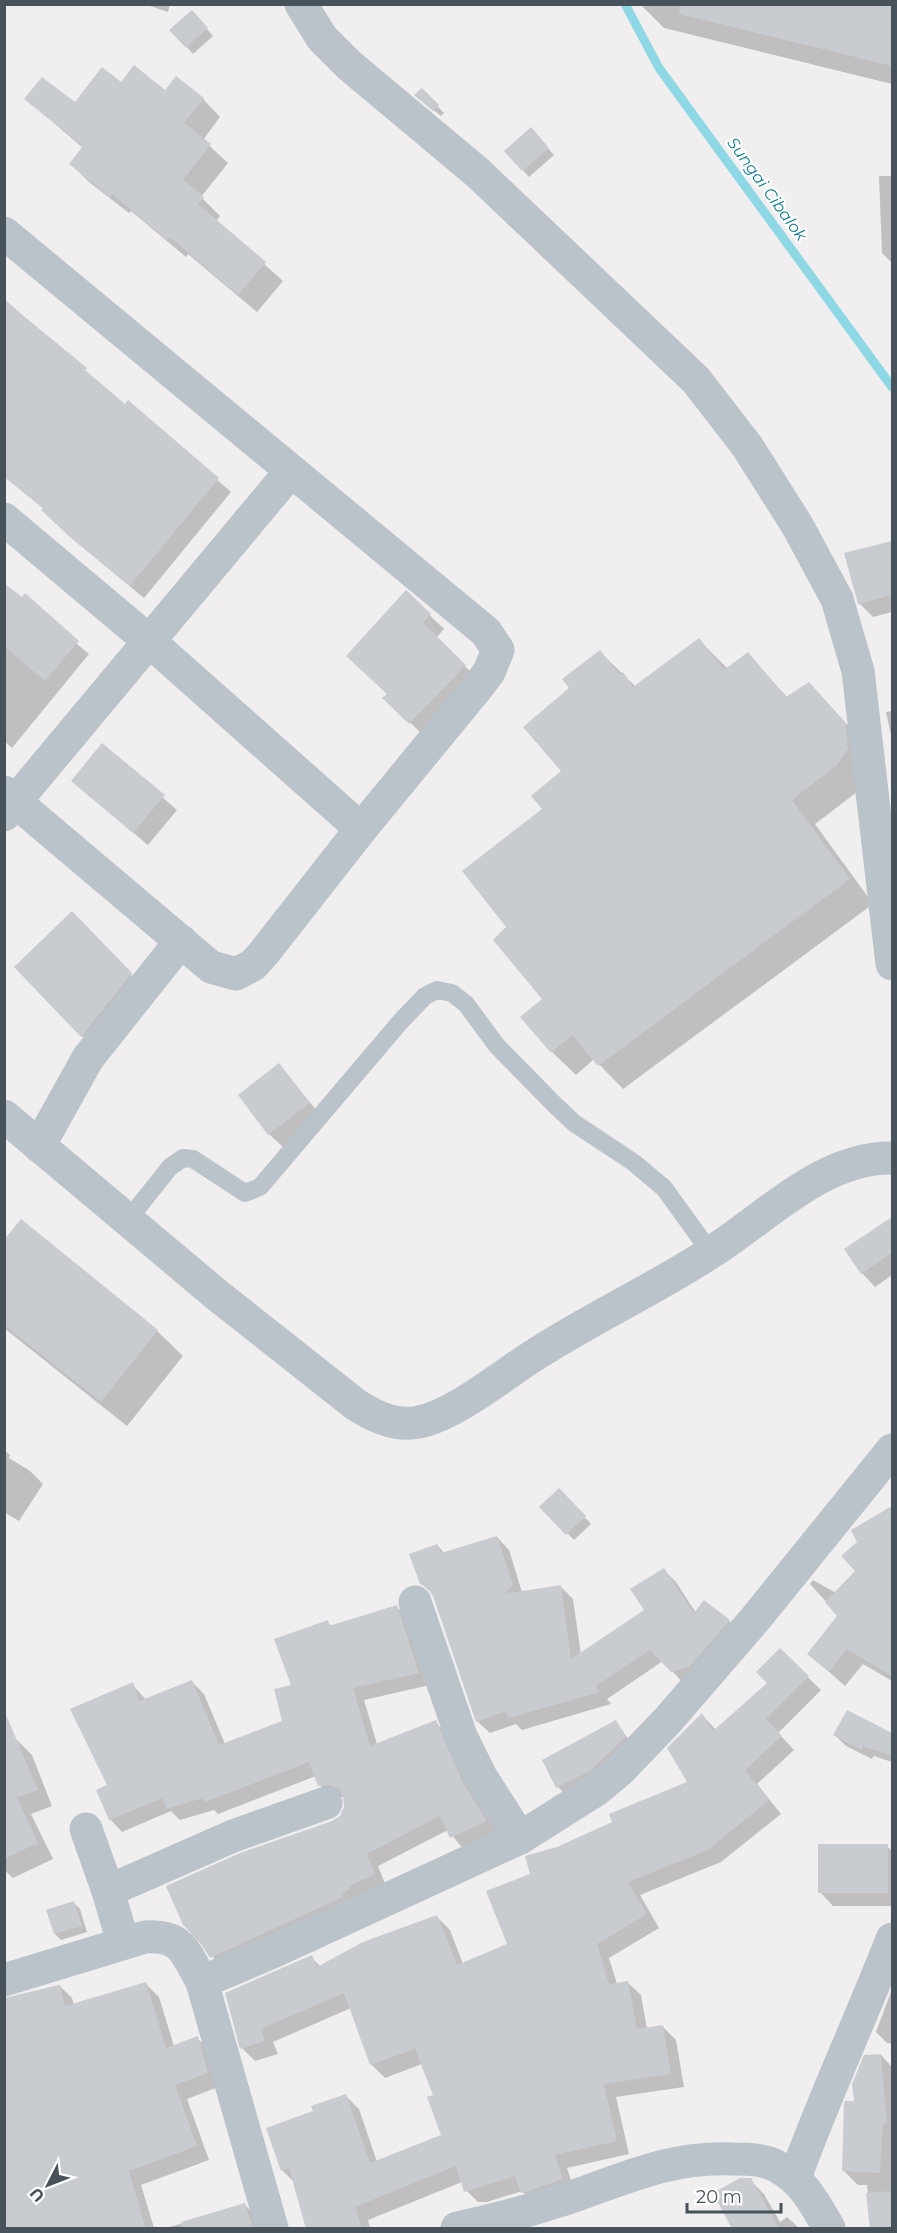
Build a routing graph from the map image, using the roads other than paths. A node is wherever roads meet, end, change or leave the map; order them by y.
1 (301, 4) edge
2 (4, 233) edge
3 (291, 471) junction
4 (4, 519) edge
5 (148, 640) junction
6 (8, 803) edge
7 (361, 829) junction
8 (181, 941) junction
9 (892, 964) edge
10 (4, 1116) edge
11 (39, 1146) junction
12 (892, 1158) edge
13 (127, 1221) junction
14 (711, 1253) junction
15 (892, 1450) edge
16 (414, 1602) dead end
17 (326, 1803) dead end
18 (86, 1829) dead end
19 (519, 1838) junction
20 (108, 1891) junction
21 (892, 1939) edge
22 (123, 1942) junction
23 (4, 1980) edge
24 (202, 1982) junction
25 (795, 2178) junction
26 (272, 2229) edge
27 (457, 2229) edge
28 (829, 2229) edge

1 - 9 street
2 - 3 street
3 - 5 street
3 - 7 street
4 - 5 street
5 - 6 street
5 - 7 street
6 - 8 street
7 - 8 street
8 - 11 street
10 - 11 street
11 - 13 street
12 - 14 street
13 - 14 street
13 - 14 lane
15 - 19 street
16 - 19 street
17 - 20 street
18 - 20 street
19 - 24 street
20 - 22 street
21 - 25 street
22 - 23 street
22 - 24 street
24 - 26 street
25 - 27 street
25 - 28 street

